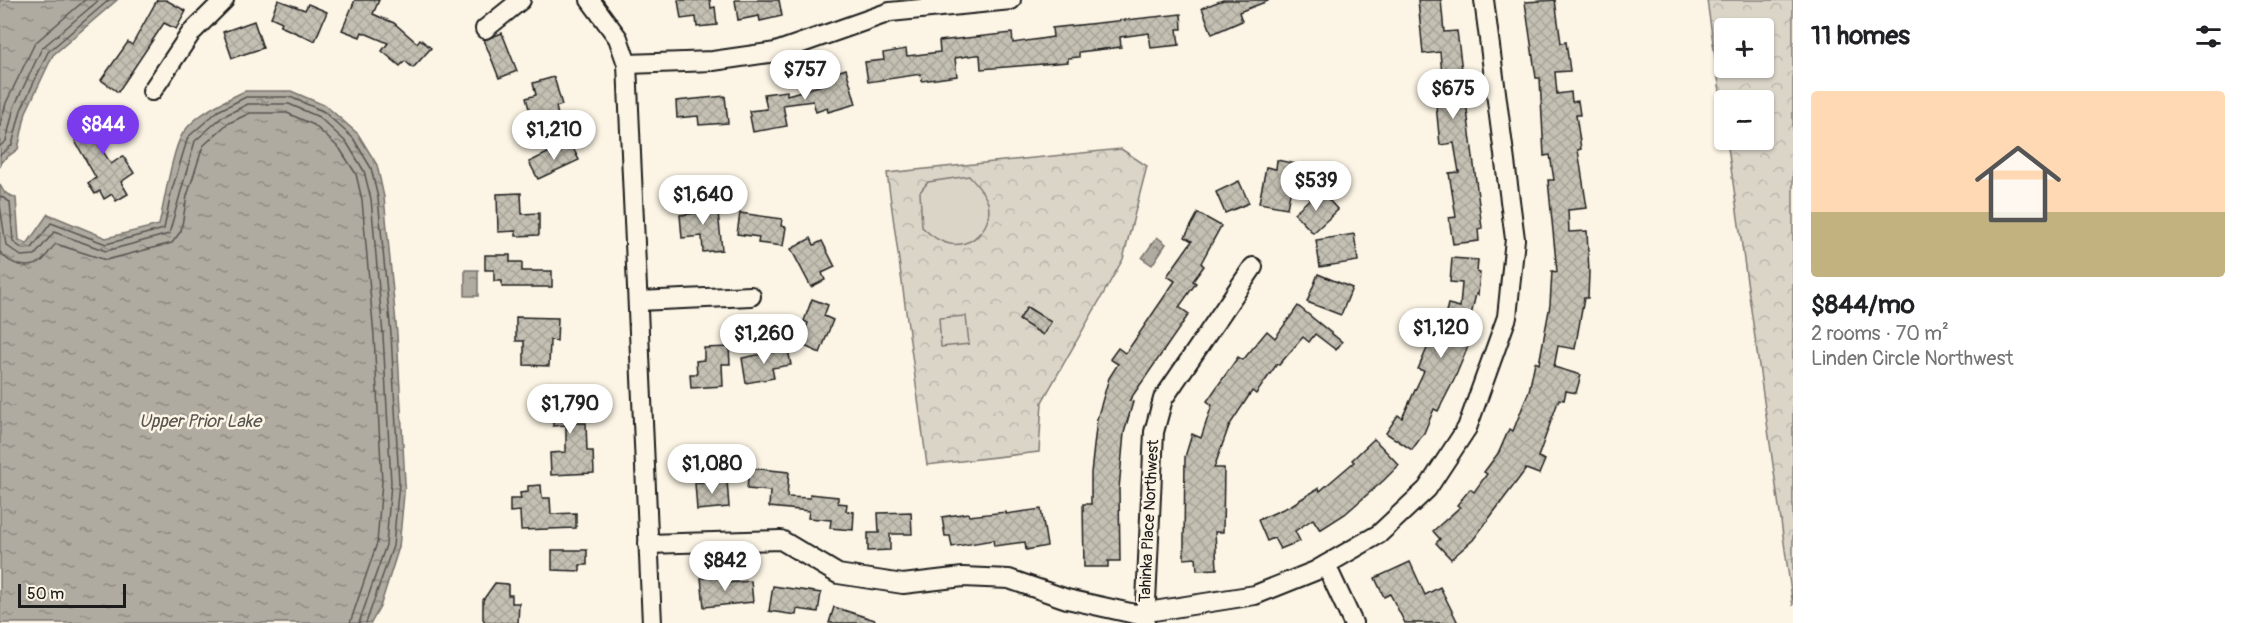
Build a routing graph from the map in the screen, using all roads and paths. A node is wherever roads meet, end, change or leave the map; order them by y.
1 (224, 0) edge
2 (521, 0) edge
3 (590, 0) edge
4 (1011, 0) edge
5 (1484, 0) edge
6 (485, 29) dead end
7 (627, 64) junction
8 (152, 91) dead end
9 (1253, 267) dead end
10 (751, 296) dead end
11 (638, 301) junction
12 (648, 544) junction
13 (1326, 565) junction
14 (1145, 618) edge
15 (652, 623) edge
16 (1353, 623) edge

1 - 8 street
2 - 6 street
3 - 7 street
4 - 7 street
5 - 13 street
7 - 11 street
9 - 14 street, Tahinka Place Northwest
10 - 11 street
11 - 12 street
12 - 14 street
12 - 15 street
13 - 14 street
13 - 16 street

